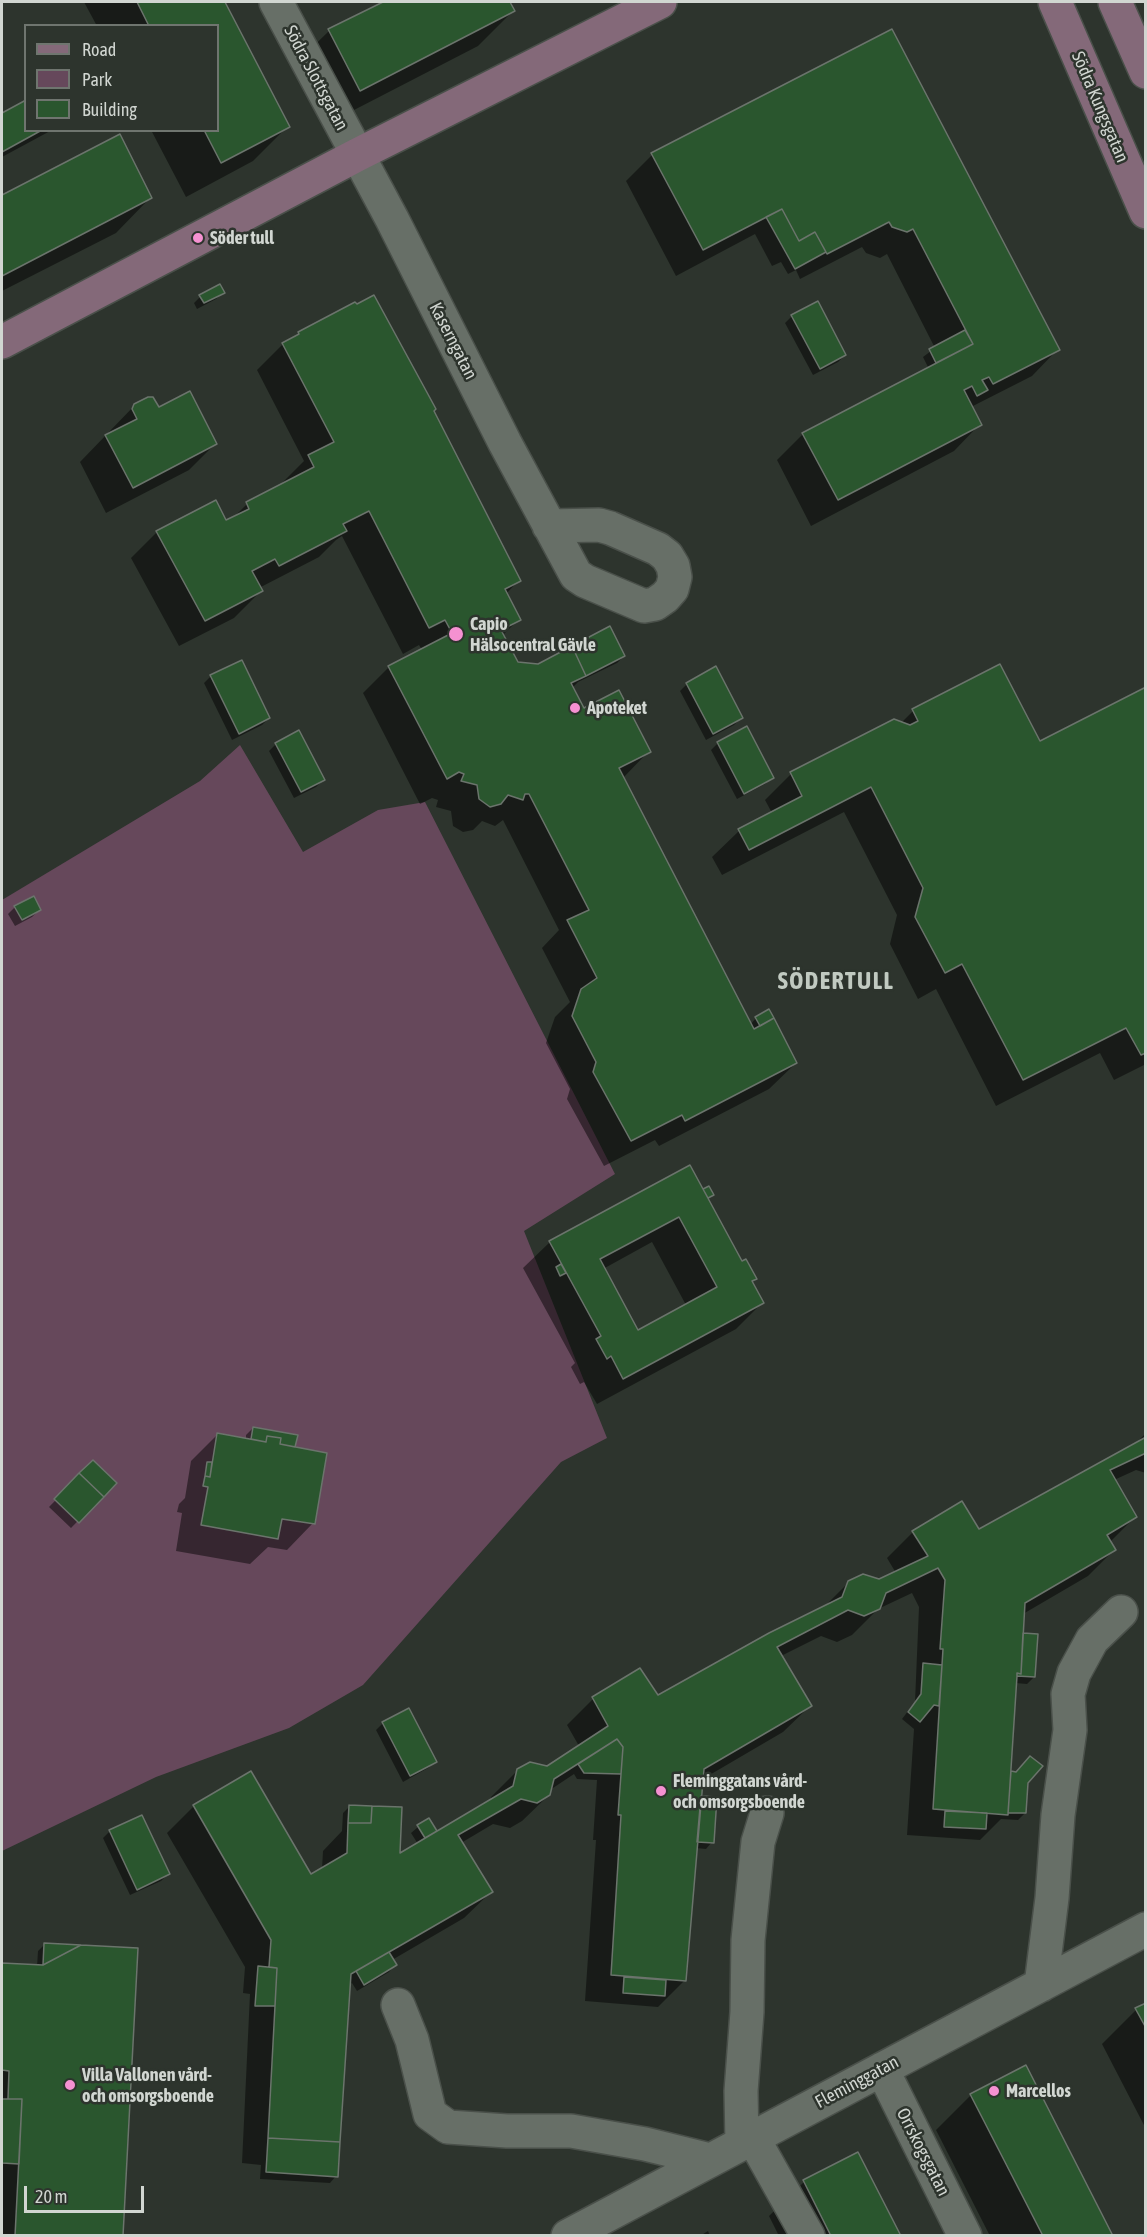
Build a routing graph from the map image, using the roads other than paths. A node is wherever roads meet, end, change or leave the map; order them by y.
1 (276, 2) edge
2 (1055, 2) edge
3 (1115, 2) edge
4 (644, 5) edge
5 (1146, 72) edge
6 (357, 155) junction
7 (1146, 212) edge
8 (2, 342) edge
9 (549, 526) dead end
10 (1120, 1612) dead end
11 (767, 1813) dead end
12 (1146, 1929) edge
13 (1041, 1985) junction
14 (398, 2005) dead end
15 (882, 2069) junction
16 (747, 2141) junction
17 (710, 2160) junction
18 (568, 2235) edge
19 (808, 2235) edge
20 (965, 2235) edge

1 - 6 street, Södra Slottsgatan
2 - 7 main road, Södra Kungsgatan
3 - 5 main road
4 - 6 main road
6 - 8 main road
6 - 9 street, Kaserngatan
10 - 13 street
11 - 16 street
12 - 13 street, Fleminggatan
13 - 15 street, Fleminggatan
14 - 17 street
15 - 16 street, Fleminggatan
15 - 20 street, Orrskogsgatan
16 - 17 street, Fleminggatan
16 - 19 street
17 - 18 street, Fleminggatan

